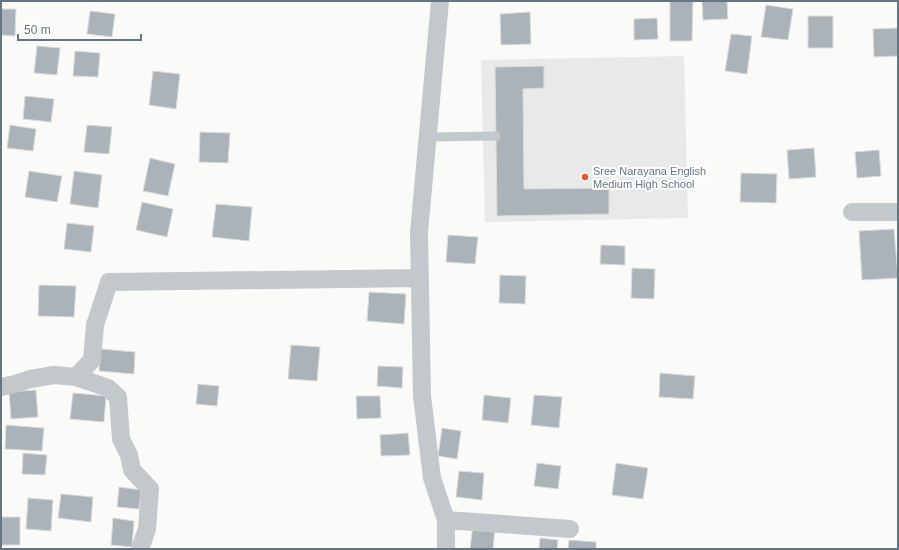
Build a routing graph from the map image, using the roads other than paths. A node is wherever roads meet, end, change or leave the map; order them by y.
1 (440, 1) edge
2 (496, 136) dead end
3 (428, 137) junction
4 (852, 212) dead end
5 (898, 212) edge
6 (420, 278) junction
7 (76, 377) junction
8 (1, 387) edge
9 (446, 520) junction
10 (570, 529) dead end
11 (140, 549) edge
12 (446, 549) edge

1 - 3 street
2 - 3 lane
3 - 6 street
4 - 5 street
6 - 7 street
6 - 9 street
7 - 8 street
7 - 11 street
9 - 10 street
9 - 12 street

